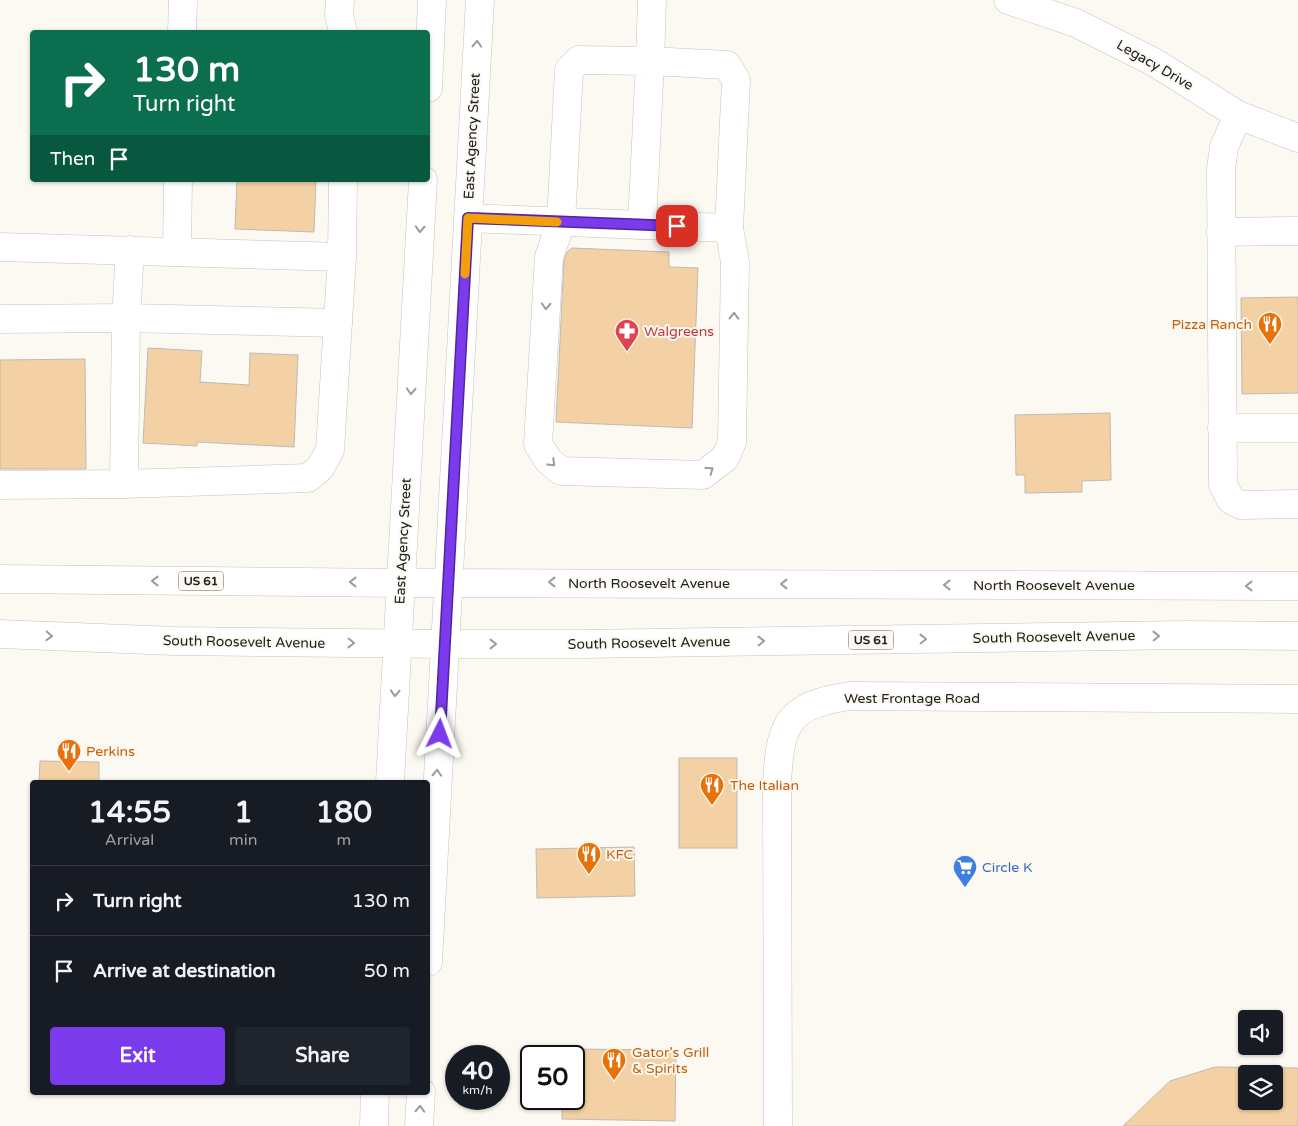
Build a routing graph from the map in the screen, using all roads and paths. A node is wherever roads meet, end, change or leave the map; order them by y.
1 (183, 0) edge
2 (340, 0) edge
3 (432, 0) edge
4 (480, 0) edge
5 (652, 0) edge
6 (1008, 0) edge
7 (182, 30) edge
8 (343, 30) edge
9 (430, 44) edge
10 (650, 61) junction
11 (1238, 115) junction
12 (1298, 138) edge
13 (178, 182) edge
14 (344, 182) edge
15 (423, 182) edge
16 (468, 218) junction
17 (562, 222) junction
18 (642, 225) junction
19 (729, 228) junction
20 (1298, 231) edge
21 (1222, 232) junction
22 (0, 247) edge
23 (130, 250) junction
24 (176, 252) junction
25 (342, 256) junction
26 (126, 318) junction
27 (0, 319) edge
28 (338, 323) junction
29 (1222, 428) junction
30 (1298, 428) edge
31 (124, 484) junction
32 (0, 485) edge
33 (1298, 504) edge
34 (0, 579) edge
35 (448, 582) junction
36 (402, 583) junction
37 (1298, 586) edge
38 (0, 634) edge
39 (1298, 636) edge
40 (397, 644) junction
41 (445, 644) junction
42 (1298, 699) edge
43 (390, 780) edge
44 (430, 925) edge
45 (375, 1095) edge
46 (420, 1095) edge
47 (374, 1126) edge
48 (419, 1126) edge
49 (778, 1126) edge

1 - 7 main road
2 - 8 main road
3 - 9 main road
16 -> 4 main road, East Agency Street
5 - 10 main road
6 - 11 main road, Legacy Drive
10 - 17 main road
10 - 18 main road
10 - 19 main road
11 - 12 main road, Legacy Drive
11 - 21 main road
13 - 24 main road
14 - 25 main road
15 -> 36 main road, East Agency Street
16 - 17 main road
16 - 35 main road, East Agency Street
17 - 18 main road
17 -> 19 main road
18 - 19 main road
20 - 21 main road
21 - 29 main road
22 - 23 main road
23 - 24 main road
23 - 26 main road
24 - 25 main road
25 - 28 main road
26 - 27 main road
26 - 28 main road
26 - 31 main road
28 - 31 main road
29 - 30 main road
29 - 33 main road
31 - 32 main road
36 -> 34 main road, North Roosevelt Avenue / US 61
35 - 36 main road, North Roosevelt Avenue / US 61
37 -> 35 main road, North Roosevelt Avenue / US 61
35 - 41 main road, East Agency Street
36 - 40 main road, East Agency Street
38 -> 40 main road, South Roosevelt Avenue / US 61
41 -> 39 main road, South Roosevelt Avenue / US 61
40 - 41 main road, South Roosevelt Avenue / US 61
40 -> 43 main road, East Agency Street
44 -> 41 main road, East Agency Street
42 - 49 main road, West Frontage Road
45 - 47 main road
48 -> 46 main road

